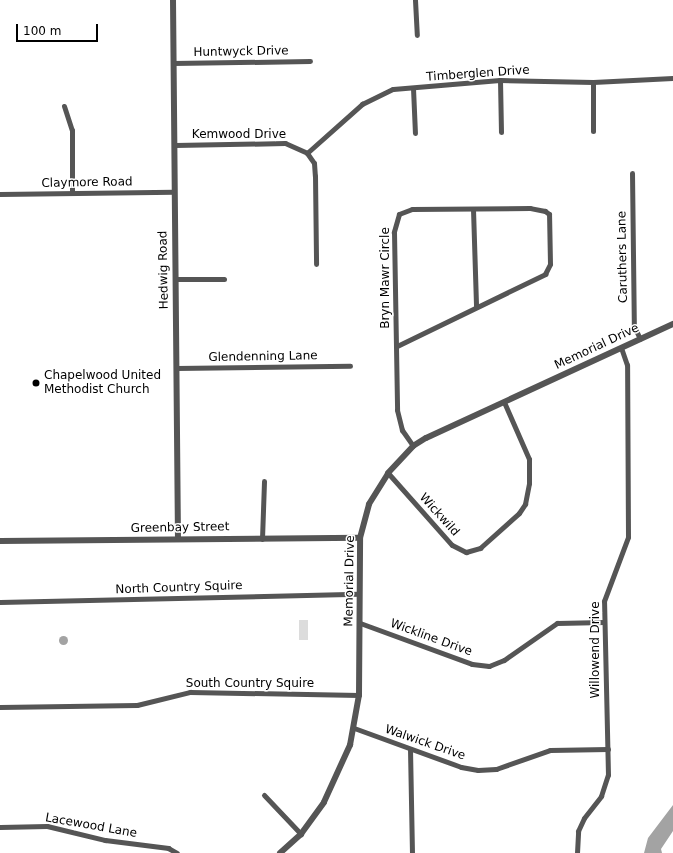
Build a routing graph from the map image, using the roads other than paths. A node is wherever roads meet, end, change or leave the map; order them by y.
1 (173, 0) edge
2 (415, 0) edge
3 (417, 35) dead end
4 (310, 61) dead end
5 (173, 63) junction
6 (673, 78) edge
7 (500, 80) junction
8 (593, 82) junction
9 (413, 88) junction
10 (64, 106) dead end
11 (593, 131) dead end
12 (501, 132) dead end
13 (415, 133) dead end
14 (175, 145) junction
15 (307, 153) junction
16 (632, 173) dead end
17 (174, 192) junction
18 (72, 193) junction
19 (0, 194) edge
20 (473, 209) junction
21 (316, 264) dead end
22 (175, 279) junction
23 (224, 279) dead end
24 (476, 307) junction
25 (673, 324) edge
26 (640, 339) junction
27 (397, 346) junction
28 (621, 348) junction
29 (350, 366) dead end
30 (176, 368) junction
31 (504, 402) junction
32 (413, 446) junction
33 (388, 473) junction
34 (264, 481) dead end
35 (262, 538) junction
36 (360, 538) junction
37 (178, 539) junction
38 (0, 541) edge
39 (359, 594) junction
40 (0, 602) edge
41 (604, 622) junction
42 (360, 623) junction
43 (359, 695) junction
44 (0, 707) edge
45 (354, 728) junction
46 (410, 749) junction
47 (608, 749) junction
48 (264, 796) dead end
49 (0, 827) edge
50 (300, 834) junction
51 (177, 853) edge
52 (280, 853) edge
53 (412, 853) edge
54 (577, 853) edge

1 - 5 street, Hedwig Road
2 - 3 street
4 - 5 street, Huntwyck Drive
5 - 14 street, Hedwig Road
6 - 8 street, Timberglen Drive
7 - 8 street, Timberglen Drive
7 - 9 street, Timberglen Drive
7 - 12 street
8 - 11 street
9 - 13 street
9 - 15 street, Timberglen Drive
10 - 18 street
14 - 15 street, Kemwood Drive
14 - 17 street, Hedwig Road
15 - 21 street
16 - 26 street, Caruthers Lane
17 - 18 street, Claymore Road
17 - 22 street, Hedwig Road
18 - 19 street, Claymore Road
20 - 24 street
20 - 24 street, Bryn Mawr Circle
20 - 27 street, Bryn Mawr Circle
22 - 23 street
22 - 30 street, Hedwig Road
24 - 27 street, Bryn Mawr Circle
25 - 26 street, Memorial Drive
26 - 28 street, Memorial Drive
27 - 32 street, Bryn Mawr Circle
28 - 31 street, Memorial Drive
28 - 41 street, Willowend Drive
29 - 30 street, Glendenning Lane
30 - 37 street, Hedwig Road
31 - 32 street, Memorial Drive
31 - 33 street, Wickwild
32 - 33 street, Memorial Drive
33 - 36 street, Memorial Drive
34 - 35 street
35 - 36 street, Greenbay Street
35 - 37 street, Greenbay Street
36 - 39 street, Memorial Drive
37 - 38 street, Greenbay Street
39 - 40 street, North Country Squire
39 - 42 street, Memorial Drive
41 - 42 street, Wickline Drive
41 - 47 street, Willowend Drive
42 - 43 street, Memorial Drive
43 - 44 street, South Country Squire
43 - 45 street, Memorial Drive
45 - 46 street, Walwick Drive
45 - 50 street, Memorial Drive
46 - 47 street, Walwick Drive
46 - 53 street
47 - 54 street, Willowend Drive
48 - 50 street
49 - 51 street, Lacewood Lane
50 - 52 street, Memorial Drive

